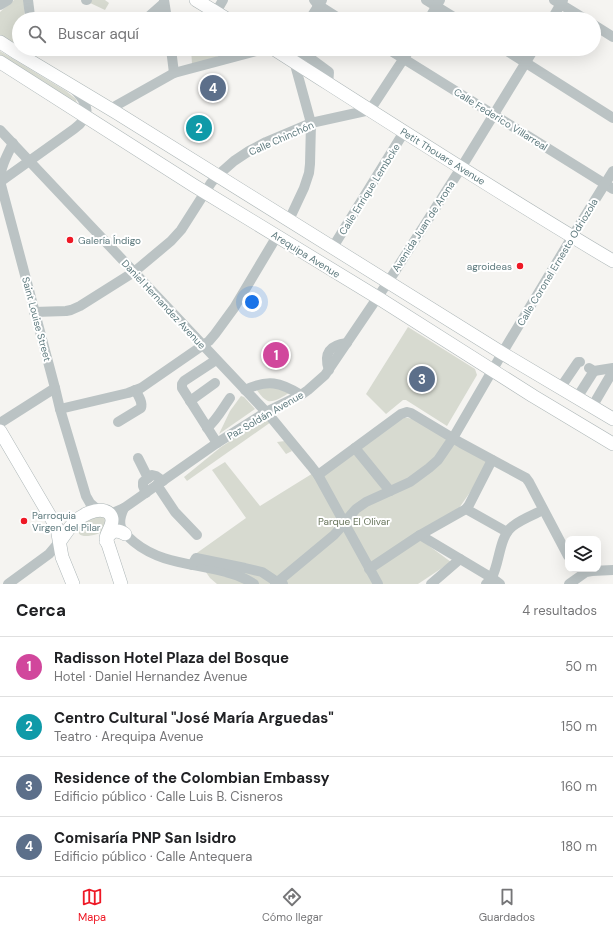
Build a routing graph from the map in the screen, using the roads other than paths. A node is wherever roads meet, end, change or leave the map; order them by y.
1 (8, 0) edge
2 (28, 0) edge
3 (196, 0) edge
4 (223, 0) edge
5 (426, 0) edge
6 (164, 1) edge
7 (559, 1) edge
8 (318, 2) edge
9 (438, 3) edge
10 (0, 5) edge
11 (30, 12) edge
12 (158, 12) edge
13 (166, 12) edge
14 (216, 12) joint
15 (313, 12) edge
16 (331, 12) edge
17 (433, 12) edge
18 (449, 12) edge
19 (555, 12) edge
20 (575, 12) edge
21 (601, 29) edge
22 (613, 37) edge
23 (0, 42) edge
24 (12, 48) edge
25 (26, 56) edge
26 (172, 56) edge
27 (238, 56) edge
28 (291, 56) edge
29 (399, 56) edge
30 (406, 56) edge
31 (514, 56) edge
32 (530, 56) edge
33 (404, 59) junction
34 (0, 62) edge
35 (525, 63) junction
36 (174, 73) junction
37 (71, 86) junction
38 (110, 109) junction
39 (370, 110) junction
40 (494, 114) junction
41 (86, 117) junction
42 (613, 118) edge
43 (311, 123) junction
44 (0, 130) edge
45 (404, 132) junction
46 (13, 144) junction
47 (29, 161) junction
48 (461, 168) junction
49 (613, 171) edge
50 (217, 176) junction
51 (0, 182) edge
52 (609, 186) edge
53 (204, 192) junction
54 (289, 220) junction
55 (277, 236) junction
56 (572, 237) junction
57 (333, 247) junction
58 (613, 261) edge
59 (134, 272) junction
60 (388, 281) junction
61 (377, 298) junction
62 (34, 312) junction
63 (203, 345) junction
64 (502, 353) junction
65 (216, 360) junction
66 (580, 362) dead end
67 (613, 368) edge
68 (492, 370) junction
69 (613, 371) edge
70 (588, 381) junction
71 (215, 383) dead end
72 (560, 385) junction
73 (55, 388) junction
74 (135, 390) junction
75 (245, 390) junction
76 (301, 395) junction
77 (230, 398) dead end
78 (588, 400) junction
79 (190, 401) junction
80 (60, 409) junction
81 (266, 412) junction
82 (613, 420) edge
83 (118, 422) dead end
84 (0, 423) edge
85 (207, 428) junction
86 (0, 431) edge
87 (453, 438) junction
88 (217, 443) junction
89 (613, 444) edge
90 (355, 448) junction
91 (138, 458) dead end
92 (492, 460) junction
93 (318, 476) junction
94 (148, 478) junction
95 (160, 483) junction
96 (390, 491) junction
97 (146, 493) junction
98 (124, 508) junction
99 (466, 509) junction
100 (544, 510) junction
101 (104, 512) junction
102 (344, 524) junction
103 (507, 532) junction
104 (125, 534) junction
105 (197, 534) dead end
106 (420, 535) junction
107 (60, 541) junction
108 (106, 541) junction
109 (565, 550) edge
110 (460, 559) junction
111 (192, 565) junction
112 (369, 569) junction
113 (613, 570) edge
114 (574, 579) edge
115 (492, 582) edge
116 (279, 583) edge
117 (8, 584) edge
118 (73, 584) edge
119 (121, 584) edge
120 (254, 584) edge
121 (378, 584) edge
122 (431, 584) edge

1 - 10 street
2 - 11 street
3 - 14 main road
4 - 14 street
5 - 9 street
6 - 12 street
6 - 13 street
7 - 19 street
7 - 20 street
8 - 15 street
8 - 16 street
9 - 17 street
9 - 18 street
21 - 22 street
23 - 24 main road, Arequipa Avenue
25 - 37 main road, Arequipa Avenue
26 - 36 street
27 - 36 street
28 - 39 main road, Petit Thouars Avenue
28 - 43 street
29 - 33 street, Calle Federico Villarreal
30 - 33 street
31 - 35 street
32 - 35 street, Avenida Juan de Arona
33 - 39 street
33 - 40 street, Calle Federico Villarreal
34 - 41 main road, Arequipa Avenue
35 - 40 street, Avenida Juan de Arona
35 - 42 street
36 - 38 street
37 - 38 main road, Arequipa Avenue
37 - 41 street
38 - 50 main road, Arequipa Avenue
39 - 43 street, Calle Chinchón
39 - 45 main road, Petit Thouars Avenue
40 - 48 street, Avenida Juan de Arona
40 - 52 street, Calle Federico Villarreal
41 - 47 street
41 - 53 main road, Arequipa Avenue
43 - 50 street, Calle Chinchón
43 - 54 street
44 - 46 street
45 - 48 main road, Petit Thouars Avenue
45 - 57 street, Calle Enrique Lembcke
46 - 47 street, Daniel Hernandez Avenue
46 - 51 street, Saint Louise Street
47 - 51 street
47 - 59 street, Daniel Hernandez Avenue
48 - 56 main road, Petit Thouars Avenue
48 - 60 street, Avenida Juan de Arona
49 - 52 street, Calle Coronel Ernesto Odriozola
50 - 53 street, Calle Chinchón
50 - 54 main road, Arequipa Avenue
51 - 62 street, Saint Louise Street
52 - 56 street, Calle Coronel Ernesto Odriozola
53 - 55 main road, Arequipa Avenue
53 - 59 street, Calle Chinchón
54 - 57 main road, Arequipa Avenue
55 - 61 main road, Arequipa Avenue
55 - 63 street
56 - 58 main road, Petit Thouars Avenue
56 - 64 street, Calle Coronel Ernesto Odriozola
57 - 60 main road, Arequipa Avenue
59 - 62 street, Calle Chinchón
59 - 63 street, Daniel Hernandez Avenue
60 - 61 street, Paz Soldán Avenue
60 - 64 main road, Arequipa Avenue
61 - 68 main road, Arequipa Avenue
61 - 76 street, Paz Soldán Avenue
62 - 73 street, Saint Louise Street
63 - 65 street, Daniel Hernandez Avenue
63 - 74 street
64 - 68 street, Calle Coronel Ernesto Odriozola
64 - 72 main road, Arequipa Avenue
65 - 75 street, Daniel Hernandez Avenue
65 - 79 street
66 - 72 street
67 - 70 street
68 - 87 street, Calle Coronel Ernesto Odriozola
68 - 89 main road, Arequipa Avenue
69 - 78 street
70 - 78 street
70 - 78 street
71 - 79 street
72 - 78 main road, Arequipa Avenue
73 - 80 street, Saint Louise Street
73 - 84 street
74 - 80 street
74 - 83 street
75 - 76 street
75 - 81 street, Daniel Hernandez Avenue
76 - 81 street, Paz Soldán Avenue
77 - 85 street
78 - 82 main road, Arequipa Avenue
79 - 85 street
80 - 101 street, Saint Louise Street
81 - 88 street, Paz Soldán Avenue
81 - 93 street, Daniel Hernandez Avenue
85 - 88 street
86 - 107 main road
87 - 90 street
87 - 92 street
87 - 96 street, Calle Coronel Ernesto Odriozola
88 - 95 street, Paz Soldán Avenue
90 - 93 street
90 - 96 street
91 - 94 street
92 - 99 street
92 - 100 street
93 - 102 street, Daniel Hernandez Avenue
94 - 95 street
94 - 97 street
95 - 97 street, Paz Soldán Avenue
95 - 105 street
96 - 102 street, Calle Coronel Ernesto Odriozola
97 - 98 street, Paz Soldán Avenue
98 - 101 street, Paz Soldán Avenue
98 - 104 street
99 - 103 street
99 - 106 street
100 - 103 street
100 - 109 street
101 - 107 main road
101 - 108 main road
102 - 112 street, Daniel Hernandez Avenue
102 - 116 street, Calle Coronel Ernesto Odriozola
103 - 115 street
104 - 108 main road
104 - 111 street
106 - 110 street
106 - 112 street
107 - 117 street
107 - 118 main road
108 - 119 main road
110 - 115 street
110 - 122 street
111 - 116 street
111 - 120 street
112 - 121 street, Daniel Hernandez Avenue
113 - 114 street

